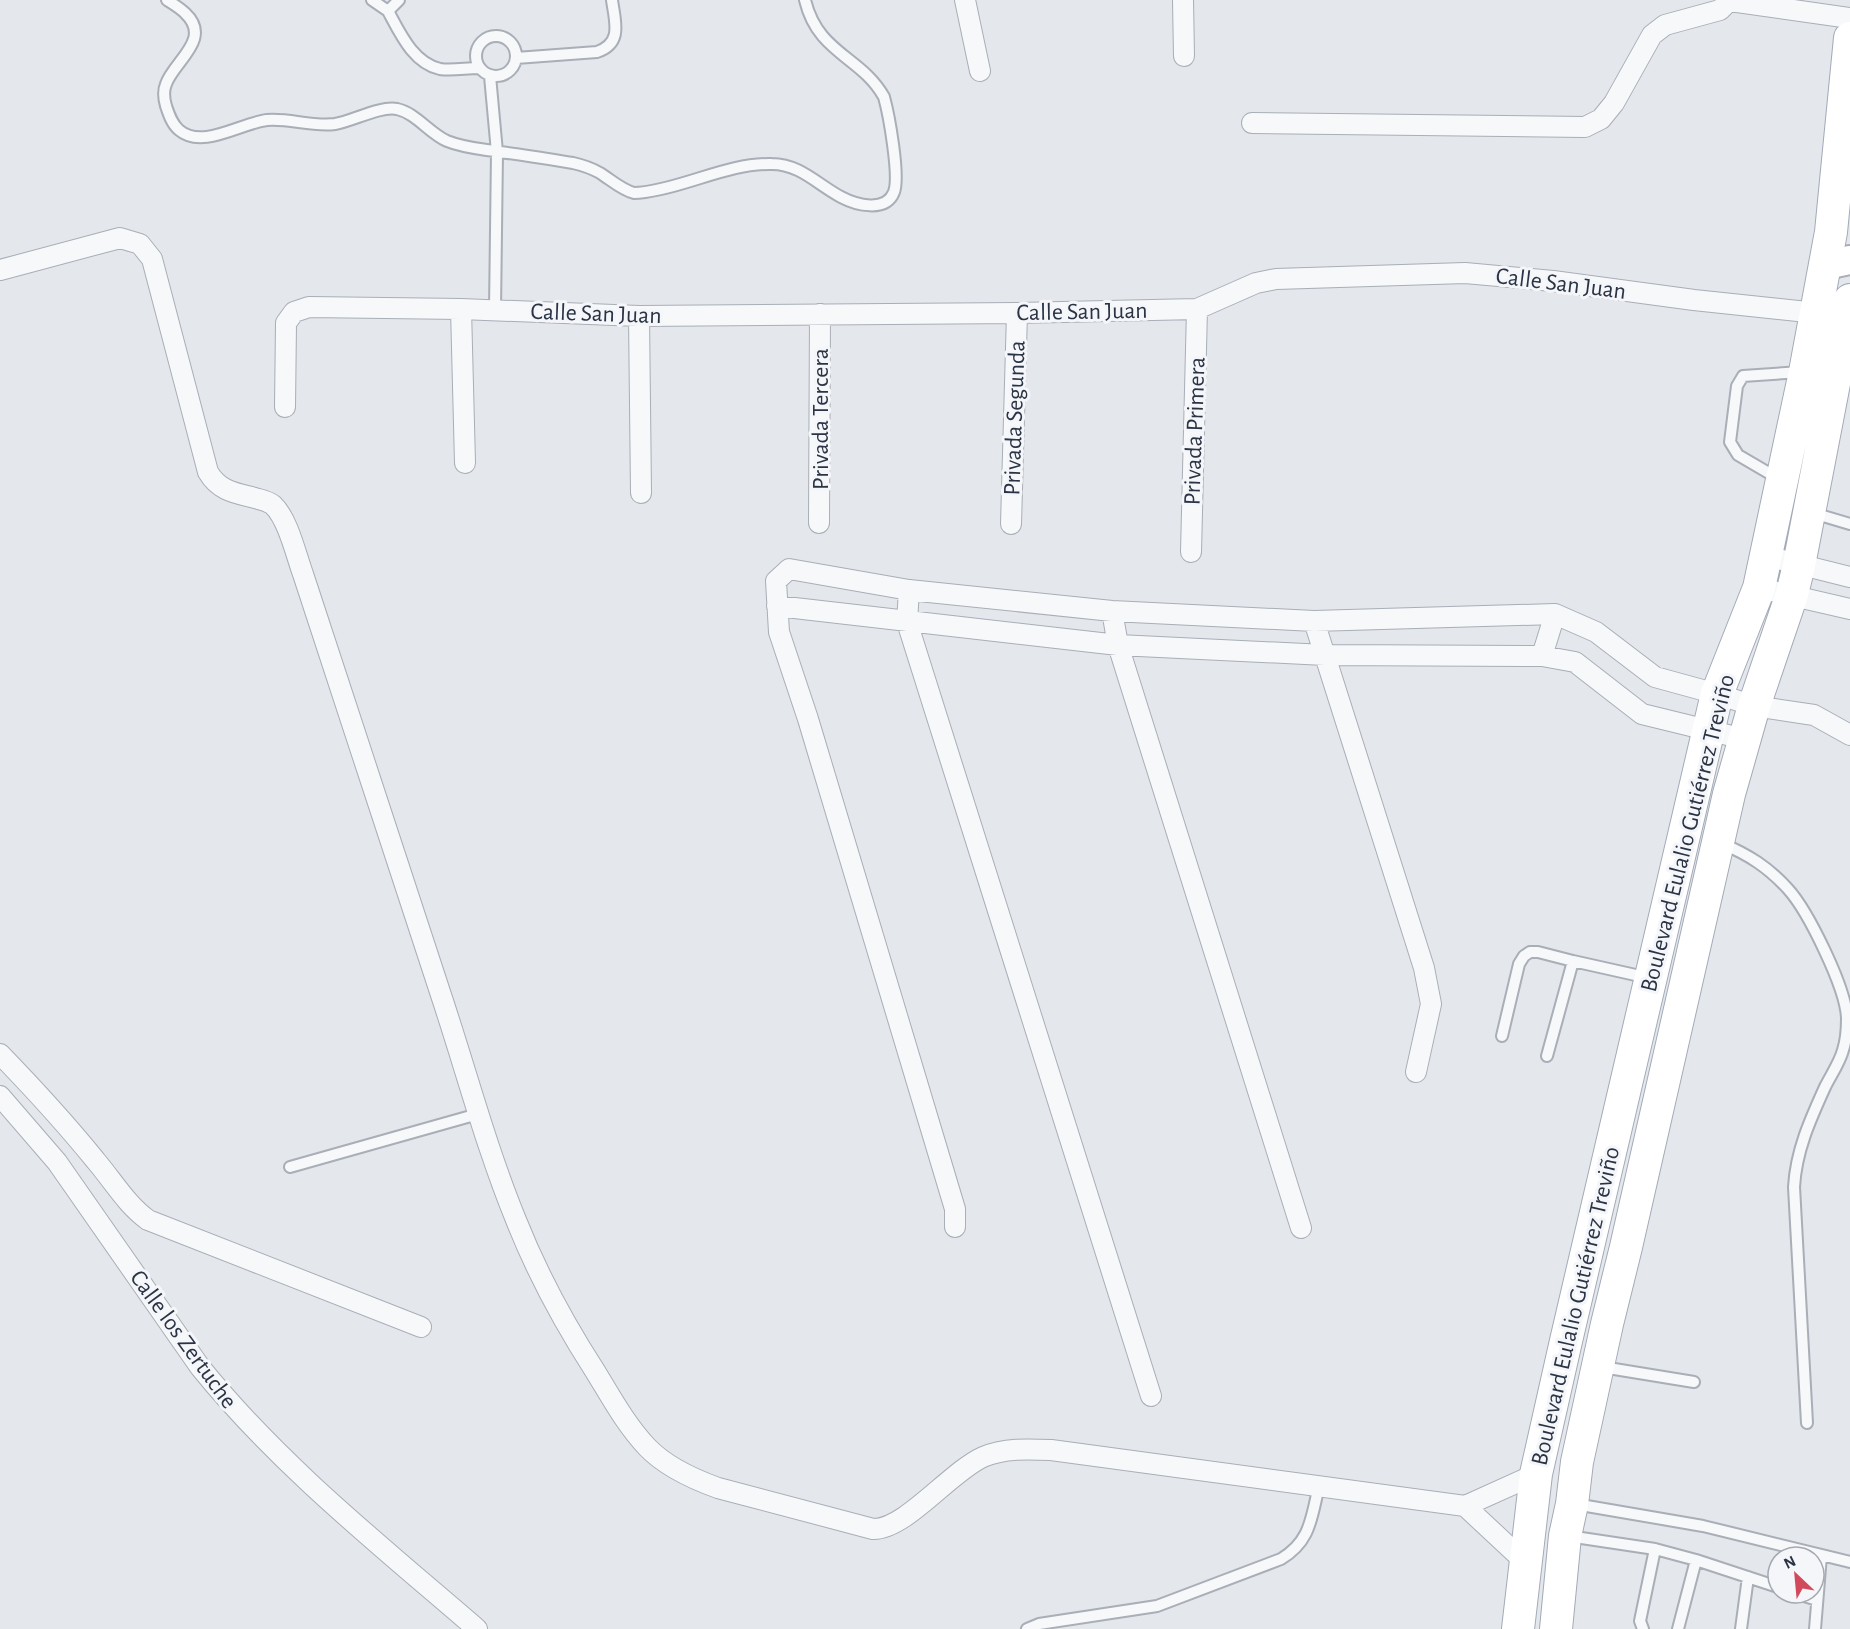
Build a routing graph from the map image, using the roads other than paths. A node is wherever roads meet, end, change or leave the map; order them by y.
1 (166, 0) edge
2 (372, 0) edge
3 (399, 0) edge
4 (612, 0) edge
5 (805, 0) edge
6 (965, 0) edge
7 (1183, 0) edge
8 (1730, 0) edge
9 (388, 11) junction
10 (1850, 18) edge
11 (1850, 38) edge
12 (1184, 56) dead end
13 (516, 58) junction
14 (478, 68) junction
15 (980, 71) dead end
16 (490, 76) junction
17 (1252, 123) dead end
18 (497, 152) junction
19 (1840, 230) edge
20 (1838, 262) edge
21 (0, 270) edge
22 (1849, 308) edge
23 (461, 309) junction
24 (1197, 309) junction
25 (495, 310) junction
26 (1017, 313) junction
27 (1816, 313) junction
28 (820, 314) junction
29 (639, 316) junction
30 (1804, 372) junction
31 (285, 407) dead end
32 (465, 463) dead end
33 (1782, 481) junction
34 (641, 493) dead end
35 (1809, 512) junction
36 (819, 523) dead end
37 (1011, 524) dead end
38 (1850, 524) edge
39 (1191, 552) dead end
40 (1766, 556) junction
41 (1850, 577) edge
42 (1796, 580) junction
43 (1758, 588) junction
44 (909, 590) junction
45 (777, 606) junction
46 (1850, 609) edge
47 (1112, 611) junction
48 (1555, 614) junction
49 (1314, 621) junction
50 (907, 622) junction
51 (1118, 645) junction
52 (1325, 655) junction
53 (1542, 656) junction
54 (1717, 694) junction
55 (1754, 706) junction
56 (1709, 730) junction
57 (1850, 735) edge
58 (1744, 739) junction
59 (1718, 842) junction
60 (1573, 961) junction
61 (1652, 978) junction
62 (1502, 1036) dead end
63 (0, 1053) edge
64 (1547, 1056) dead end
65 (1416, 1071) dead end
66 (0, 1096) edge
67 (478, 1114) junction
68 (291, 1167) dead end
69 (955, 1227) dead end
70 (1301, 1228) dead end
71 (421, 1327) dead end
72 (1598, 1366) junction
73 (1694, 1382) dead end
74 (1151, 1396) dead end
75 (1807, 1423) dead end
76 (1536, 1474) junction
77 (1319, 1486) junction
78 (1572, 1504) junction
79 (1465, 1506) junction
80 (1565, 1536) junction
81 (1778, 1545) edge
82 (1654, 1549) junction
83 (1826, 1557) edge
84 (1696, 1560) junction
85 (1525, 1562) junction
86 (1850, 1562) edge
87 (1748, 1577) junction
88 (1766, 1583) edge
89 (1817, 1605) edge
90 (477, 1629) edge
91 (1027, 1629) edge
92 (1518, 1629) edge
93 (1556, 1629) edge
94 (1643, 1629) edge
95 (1678, 1629) edge
96 (1741, 1629) edge
97 (1815, 1629) edge

1 - 18 lane
2 - 9 lane
3 - 9 lane
4 - 13 lane
5 - 18 lane
6 - 15 street
7 - 12 street
8 - 10 street
8 - 17 street
9 - 14 lane
11 - 19 main road, Boulevard Eulalio Gutiérrez Treviño
13 - 14 lane
13 - 16 lane
14 - 16 lane
16 - 18 lane
18 - 25 lane
19 - 20 main road, Boulevard Eulalio Gutiérrez Treviño
20 - 27 main road, Boulevard Eulalio Gutiérrez Treviño
21 - 67 street
22 - 27 street, Calle San Juan
22 - 35 main road, Boulevard Eulalio Gutiérrez Treviño
23 - 25 street, Calle San Juan
23 - 31 street, Calle San Juan
23 - 32 street
24 - 26 street, Calle San Juan
24 - 27 street, Calle San Juan
24 - 39 street, Privada Primera
25 - 29 street, Calle San Juan
26 - 28 street, Calle San Juan
26 - 37 street, Privada Segunda
27 - 30 main road, Boulevard Eulalio Gutiérrez Treviño
28 - 29 street, Calle San Juan
28 - 36 street, Privada Tercera
29 - 34 street
30 - 33 main road, Boulevard Eulalio Gutiérrez Treviño
30 - 33 lane
33 - 40 main road, Boulevard Eulalio Gutiérrez Treviño
35 - 38 lane
35 - 42 main road, Boulevard Eulalio Gutiérrez Treviño
40 - 42 street
40 - 43 main road, Boulevard Eulalio Gutiérrez Treviño
41 - 42 street
42 - 43 street
42 - 46 street
42 - 55 main road, Boulevard Eulalio Gutiérrez Treviño
43 - 54 main road, Boulevard Eulalio Gutiérrez Treviño
44 - 45 street
44 - 47 street
44 - 50 street
45 - 50 street
45 - 69 street
47 - 49 street
47 - 51 street
48 - 49 street
48 - 53 street
48 - 54 street
49 - 52 street
50 - 51 street
50 - 74 street
51 - 52 street
51 - 70 street
52 - 53 street
52 - 65 street
53 - 56 street
54 - 55 street
54 - 56 main road, Boulevard Eulalio Gutiérrez Treviño
55 - 57 street
55 - 58 main road, Boulevard Eulalio Gutiérrez Treviño
56 - 58 street
56 - 61 main road, Boulevard Eulalio Gutiérrez Treviño
58 - 59 main road, Boulevard Eulalio Gutiérrez Treviño
59 - 72 main road, Boulevard Eulalio Gutiérrez Treviño
59 - 75 lane
60 - 61 lane
60 - 62 lane
60 - 64 lane
61 - 76 main road, Boulevard Eulalio Gutiérrez Treviño
63 - 71 street
66 - 90 street, Calle los Zertuche
67 - 68 lane
67 - 77 street
72 - 73 lane
72 - 78 main road, Boulevard Eulalio Gutiérrez Treviño
76 - 79 street
76 - 85 main road, Boulevard Eulalio Gutiérrez Treviño
77 - 79 street
77 - 91 lane
78 - 80 main road, Boulevard Eulalio Gutiérrez Treviño
78 - 81 lane
79 - 85 street
80 - 82 lane
80 - 93 main road, Boulevard Eulalio Gutiérrez Treviño
82 - 84 lane
82 - 94 lane
83 - 86 lane
84 - 87 lane
84 - 95 lane
85 - 92 main road, Boulevard Eulalio Gutiérrez Treviño
87 - 88 lane
87 - 96 lane
89 - 97 lane

